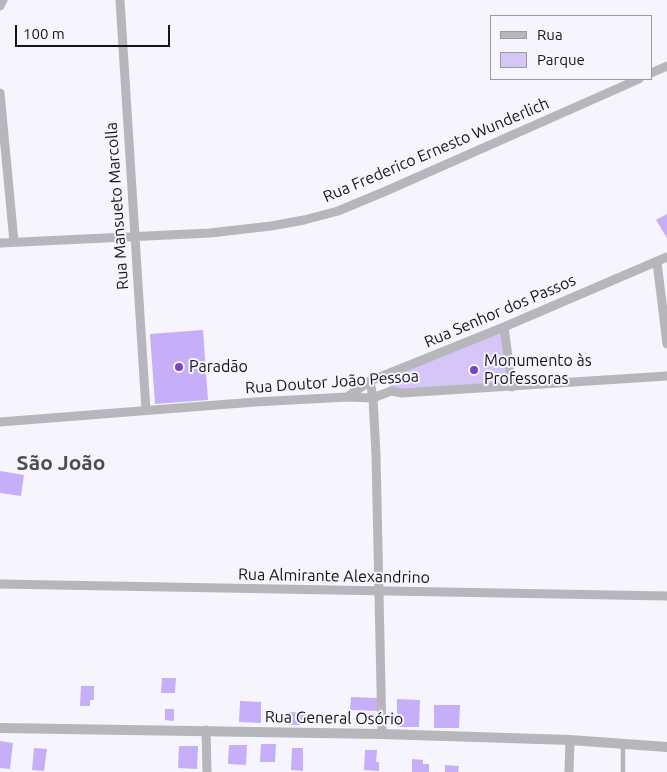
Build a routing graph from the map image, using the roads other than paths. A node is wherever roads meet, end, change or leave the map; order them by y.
1 (3, 0) edge
2 (120, 0) edge
3 (0, 6) edge
4 (667, 66) edge
5 (652, 73) edge
6 (637, 80) edge
7 (0, 93) edge
8 (134, 238) junction
9 (14, 242) junction
10 (0, 243) edge
11 (667, 258) edge
12 (657, 262) junction
13 (504, 327) junction
14 (667, 344) edge
15 (385, 375) junction
16 (667, 376) edge
17 (370, 381) junction
18 (512, 387) junction
19 (391, 391) junction
20 (347, 397) junction
21 (373, 398) junction
22 (146, 410) junction
23 (0, 422) edge
24 (0, 584) edge
25 (378, 592) junction
26 (667, 596) edge
27 (0, 728) edge
28 (206, 730) junction
29 (382, 734) junction
30 (570, 740) junction
31 (623, 744) junction
32 (667, 747) edge
33 (207, 772) edge
34 (569, 772) edge
35 (623, 772) edge

1 - 3 street
2 - 8 street, Rua Mansueto Marcolla
4 - 5 street
6 - 8 street, Rua Frederico Ernesto Wunderlich
7 - 9 street
8 - 9 street, Rua Frederico Ernesto Wunderlich
8 - 22 street, Rua Mansueto Marcolla
9 - 10 street, Rua Frederico Ernesto Wunderlich
11 - 12 street, Rua Senhor dos Passos
12 - 13 street, Rua Senhor dos Passos
12 - 14 street
13 - 15 street, Rua Senhor dos Passos
13 - 18 street
15 - 17 street, Rua Senhor dos Passos
15 - 19 street
16 - 18 street, Rua Doutor João Pessoa
17 - 20 street, Rua Senhor dos Passos
17 - 21 street
18 - 19 street, Rua Doutor João Pessoa
19 - 21 street, Rua Doutor João Pessoa
20 - 21 street, Rua Doutor João Pessoa
20 - 22 street, Rua Doutor João Pessoa
21 - 25 street
22 - 23 street, Rua Doutor João Pessoa
24 - 25 street, Rua Almirante Alexandrino
25 - 26 street, Rua Almirante Alexandrino
25 - 29 street
27 - 28 street, Rua General Osório
28 - 29 street, Rua General Osório
28 - 33 street
29 - 30 street, Rua General Osório
30 - 31 street, Rua General Osório
30 - 34 street
31 - 32 street, Rua General Osório
31 - 35 lane

